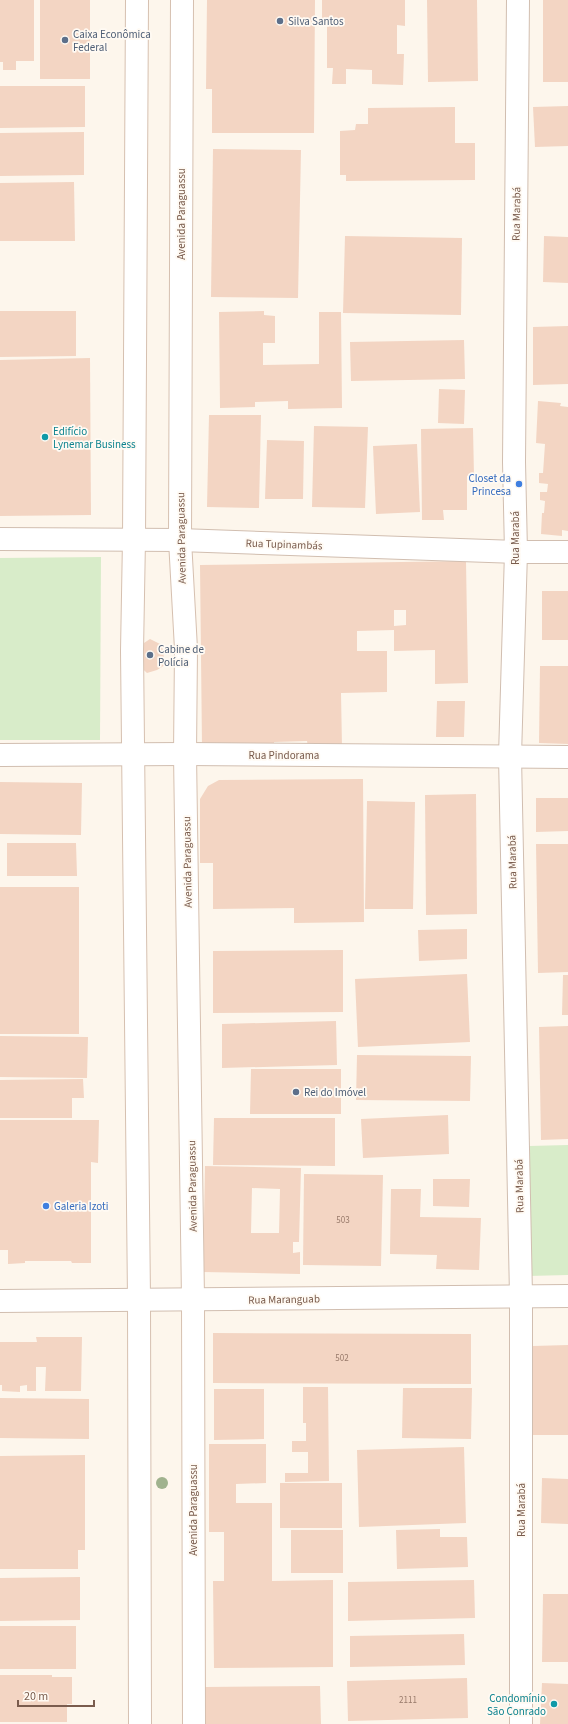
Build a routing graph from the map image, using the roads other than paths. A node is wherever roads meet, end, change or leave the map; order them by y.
1 (137, 0) edge
2 (182, 0) edge
3 (518, 0) edge
4 (0, 539) edge
5 (134, 539) junction
6 (180, 540) junction
7 (516, 552) junction
8 (568, 552) edge
9 (133, 754) junction
10 (185, 754) junction
11 (0, 755) edge
12 (510, 756) junction
13 (568, 757) edge
14 (521, 1296) junction
15 (568, 1296) edge
16 (139, 1299) junction
17 (193, 1299) junction
18 (0, 1301) edge
19 (140, 1724) edge
20 (194, 1724) edge
21 (521, 1724) edge

1 - 5 street
2 - 6 street, Avenida Paraguassu
3 - 7 street, Rua Marabá
4 - 5 street, Rua Tupinambás
5 - 6 street, Rua Tupinambás
5 - 9 street
6 - 7 street, Rua Tupinambás
6 - 10 street, Avenida Paraguassu
7 - 8 street, Rua Tupinambás
7 - 12 street, Rua Marabá
9 - 10 street, Rua Pindorama
9 - 11 street, Rua Pindorama
9 - 16 street
10 - 12 street, Rua Pindorama
10 - 17 street, Avenida Paraguassu
12 - 13 street, Rua Pindorama
12 - 14 street, Rua Marabá
14 - 15 street, Rua Maranguab
14 - 17 street, Rua Maranguab
14 - 21 street, Rua Marabá
16 - 17 street, Rua Maranguab
16 - 18 street, Rua Maranguab
16 - 19 street
17 - 20 street, Avenida Paraguassu

